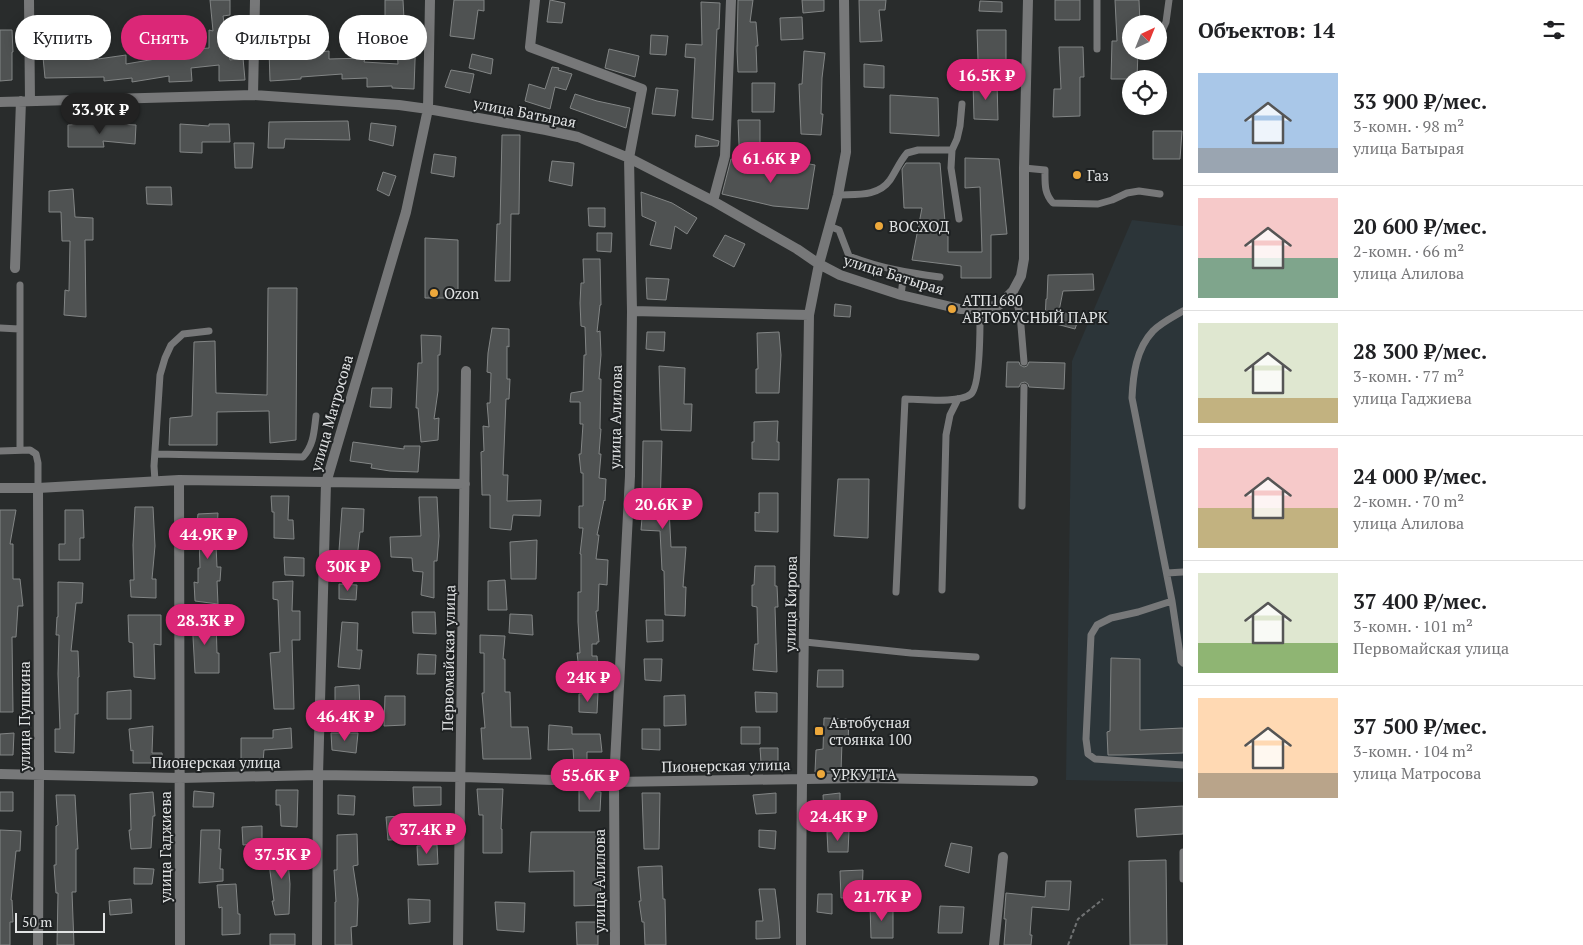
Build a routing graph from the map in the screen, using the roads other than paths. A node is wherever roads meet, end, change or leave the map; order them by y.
1 (29, 0) edge
2 (255, 0) edge
3 (430, 0) edge
4 (535, 0) edge
5 (731, 0) edge
6 (844, 0) edge
7 (1028, 0) edge
8 (1097, 0) edge
9 (1169, 0) edge
10 (1167, 15) edge
11 (1097, 49) dead end
12 (253, 95) junction
13 (26, 101) junction
14 (0, 102) edge
15 (962, 104) dead end
16 (428, 109) junction
17 (952, 150) junction
18 (629, 158) junction
19 (1024, 168) junction
20 (1160, 194) dead end
21 (838, 195) junction
22 (713, 201) junction
23 (959, 219) dead end
24 (829, 226) junction
25 (819, 264) junction
26 (14, 268) dead end
27 (904, 272) junction
28 (940, 277) dead end
29 (20, 285) dead end
30 (1013, 291) junction
31 (902, 295) junction
32 (980, 309) junction
33 (632, 311) junction
34 (1183, 311) edge
35 (809, 315) junction
36 (0, 328) edge
37 (19, 329) junction
38 (209, 331) dead end
39 (1024, 362) dead end
40 (466, 371) dead end
41 (1024, 387) dead end
42 (958, 399) junction
43 (316, 416) dead end
44 (0, 450) edge
45 (20, 450) junction
46 (155, 454) junction
47 (179, 480) junction
48 (155, 481) junction
49 (326, 483) junction
50 (465, 484) junction
51 (0, 488) edge
52 (38, 488) junction
53 (1022, 506) dead end
54 (1183, 572) edge
55 (1167, 573) junction
56 (942, 590) dead end
57 (896, 592) dead end
58 (1172, 601) junction
59 (804, 642) junction
60 (976, 657) dead end
61 (1183, 663) edge
62 (1183, 765) edge
63 (0, 774) edge
64 (39, 774) junction
65 (318, 775) junction
66 (462, 777) junction
67 (180, 778) junction
68 (801, 780) junction
69 (614, 782) junction
70 (1033, 782) dead end
71 (1183, 852) edge
72 (1003, 857) dead end
73 (1183, 879) edge
74 (38, 945) edge
75 (180, 945) edge
76 (317, 945) edge
77 (458, 945) edge
78 (615, 945) edge
79 (800, 945) edge
80 (994, 945) edge

1 - 13 street
2 - 12 street
3 - 16 street, улица Матросова
4 - 18 street, улица Алилова
5 - 22 street
6 - 21 street, улица Кирова
7 - 19 street
8 - 11 lane
9 - 10 lane
12 - 13 street, улица Батырая
12 - 16 street, улица Батырая
13 - 14 street, улица Батырая
13 - 26 street
15 - 17 lane
16 - 18 street, улица Батырая
16 - 49 street, улица Матросова
17 - 21 lane
17 - 23 lane
18 - 22 street, улица Батырая
18 - 33 street, улица Алилова
19 - 20 lane
19 - 30 street, улица Батырая
21 - 24 street, улица Кирова
22 - 25 street, улица Батырая
24 - 25 street, улица Кирова
24 - 27 lane
25 - 31 street, улица Батырая
25 - 35 street, улица Кирова
27 - 28 lane
27 - 31 lane
29 - 37 lane
30 - 32 street, улица Батырая
30 - 39 lane
31 - 32 street, улица Батырая
32 - 42 lane
33 - 35 street
33 - 69 street, улица Алилова
34 - 55 lane
35 - 59 street, улица Кирова
36 - 37 lane
37 - 45 lane
38 - 46 lane
40 - 50 street, Первомайская улица
41 - 53 lane
42 - 56 lane
42 - 57 lane
43 - 46 lane
44 - 45 lane
45 - 52 lane
46 - 48 lane
47 - 48 street
47 - 49 street
47 - 67 street, улица Гаджиева
48 - 52 street
49 - 50 street
49 - 65 street, улица Матросова
50 - 66 street, Первомайская улица
51 - 52 street
52 - 64 street, улица Пушкина
54 - 55 lane
55 - 58 lane
58 - 61 lane
58 - 62 lane
59 - 60 lane
59 - 68 street, улица Кирова
63 - 64 street, Пионерская улица
64 - 67 street, Пионерская улица
64 - 74 street, улица Пушкина
65 - 66 street, Пионерская улица
65 - 67 street, Пионерская улица
65 - 76 street, улица Матросова
66 - 69 street, Пионерская улица
66 - 77 street, Первомайская улица
67 - 75 street, улица Гаджиева
68 - 69 street, Пионерская улица
68 - 70 street, Пионерская улица
68 - 79 street, улица Кирова
69 - 78 street, улица Алилова
71 - 73 lane
72 - 80 street

